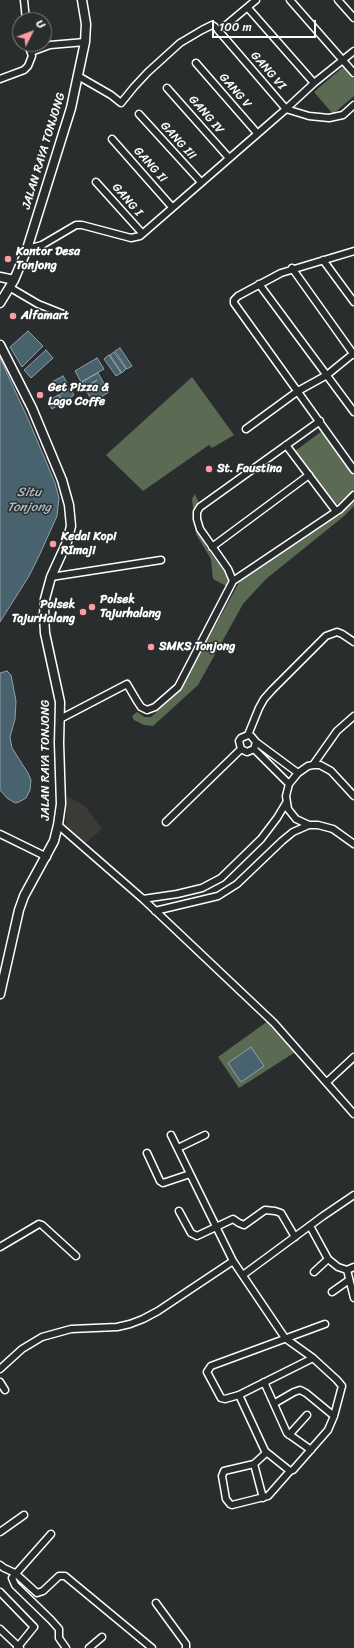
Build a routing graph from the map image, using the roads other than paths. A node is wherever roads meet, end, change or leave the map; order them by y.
1 (24, 0) edge
2 (82, 0) edge
3 (256, 0) edge
4 (290, 0) edge
5 (338, 0) edge
6 (248, 8) junction
7 (25, 12) edge
8 (354, 18) edge
9 (216, 28) junction
10 (86, 42) junction
11 (52, 45) edge
12 (354, 51) edge
13 (30, 52) edge
14 (343, 60) junction
15 (196, 63) dead end
16 (354, 73) edge
17 (78, 76) junction
18 (0, 80) edge
19 (314, 83) junction
20 (167, 88) dead end
21 (354, 105) edge
22 (286, 109) junction
23 (139, 114) dead end
24 (257, 133) junction
25 (112, 139) dead end
26 (229, 158) junction
27 (96, 182) dead end
28 (201, 182) junction
29 (172, 207) junction
30 (142, 233) junction
31 (28, 249) junction
32 (354, 251) edge
33 (323, 260) junction
34 (292, 268) junction
35 (0, 277) edge
36 (12, 284) junction
37 (259, 284) junction
38 (354, 302) edge
39 (0, 303) edge
40 (63, 314) dead end
41 (0, 345) edge
42 (354, 354) edge
43 (328, 375) junction
44 (298, 391) junction
45 (354, 412) edge
46 (320, 421) junction
47 (246, 429) dead end
48 (286, 445) junction
49 (354, 470) edge
50 (309, 475) junction
51 (354, 495) edge
52 (337, 511) junction
53 (212, 547) junction
54 (161, 560) dead end
55 (51, 577) junction
56 (233, 581) junction
57 (354, 642) edge
58 (354, 716) edge
59 (60, 719) junction
60 (248, 735) junction
61 (256, 742) junction
62 (241, 749) junction
63 (254, 749) junction
64 (313, 765) junction
65 (298, 773) junction
66 (289, 784) junction
67 (354, 796) edge
68 (286, 803) junction
69 (166, 822) dead end
70 (58, 825) junction
71 (309, 825) junction
72 (0, 834) edge
73 (354, 844) edge
74 (46, 857) junction
75 (143, 899) junction
76 (155, 911) junction
77 (0, 994) edge
78 (354, 1057) edge
79 (327, 1082) junction
80 (354, 1114) edge
81 (171, 1135) dead end
82 (205, 1135) dead end
83 (178, 1148) junction
84 (147, 1153) dead end
85 (190, 1174) junction
86 (354, 1195) edge
87 (179, 1211) dead end
88 (216, 1226) junction
89 (310, 1226) junction
90 (295, 1237) junction
91 (0, 1248) edge
92 (76, 1256) dead end
93 (328, 1259) junction
94 (233, 1261) junction
95 (354, 1268) edge
96 (347, 1270) junction
97 (314, 1272) dead end
98 (243, 1275) junction
99 (349, 1280) junction
100 (332, 1292) dead end
101 (354, 1298) edge
102 (325, 1324) dead end
103 (285, 1338) junction
104 (313, 1358) junction
105 (0, 1369) edge
106 (0, 1382) edge
107 (264, 1382) junction
108 (5, 1390) dead end
109 (239, 1395) junction
110 (275, 1403) junction
111 (308, 1415) dead end
112 (334, 1416) junction
113 (289, 1435) junction
114 (311, 1450) junction
115 (266, 1453) junction
116 (254, 1464) junction
117 (290, 1471) junction
118 (263, 1498) junction
119 (24, 1515) dead end
120 (0, 1532) edge
121 (51, 1534) dead end
122 (0, 1565) edge
123 (15, 1573) junction
124 (0, 1592) edge
125 (156, 1603) dead end
126 (0, 1630) edge
127 (102, 1637) dead end
128 (19, 1647) edge
129 (66, 1648) edge
130 (89, 1648) edge
131 (152, 1648) edge
132 (186, 1648) edge

1 - 7 street
2 - 10 main road, JALAN RAYA TONJONG
3 - 6 street
4 - 14 street
5 - 8 street
6 - 9 street
6 - 19 street
9 - 17 street
9 - 22 street, GANG VI
10 - 11 street
10 - 17 main road, JALAN RAYA TONJONG
12 - 14 street
13 - 18 street
14 - 16 street
14 - 19 street
15 - 24 street, GANG V
17 - 31 main road, JALAN RAYA TONJONG
19 - 22 street
20 - 26 street, GANG IV
21 - 22 street
22 - 24 street
23 - 28 street, GANG III
24 - 26 street
25 - 29 street, GANG II
26 - 28 street
27 - 30 street, GANG I
28 - 29 street
29 - 30 street
30 - 31 street
31 - 36 main road, JALAN RAYA TONJONG
32 - 33 street
33 - 34 street
33 - 38 street
34 - 37 street
34 - 42 street
35 - 36 main road
36 - 39 main road, JALAN RAYA TONJONG
36 - 40 street
37 - 43 street
37 - 44 street
41 - 55 main road, JALAN RAYA TONJONG
42 - 43 street
43 - 44 street
43 - 45 street
44 - 46 street
44 - 47 street
46 - 48 street
46 - 49 street
48 - 50 street
48 - 53 street
50 - 52 street
50 - 53 street
51 - 52 street
52 - 56 street
53 - 56 street
54 - 55 street
55 - 59 main road, JALAN RAYA TONJONG
56 - 59 street
57 - 60 street
58 - 64 street
59 - 70 main road, JALAN RAYA TONJONG
60 - 61 street
60 - 62 street
61 - 63 street
61 - 65 street
62 - 63 street
62 - 69 street
63 - 66 street
64 - 65 street
64 - 67 street
65 - 66 street
66 - 68 street
68 - 71 street
68 - 75 street
70 - 74 main road, JALAN RAYA TONJONG
70 - 75 street
71 - 73 street
71 - 76 street
72 - 74 street
74 - 77 main road, JALAN RAYA TONJONG
75 - 76 street
76 - 79 street
78 - 79 street
79 - 80 street
81 - 83 street
82 - 83 street
83 - 85 street
84 - 85 street
85 - 88 street
86 - 89 street
87 - 88 street
88 - 90 street
88 - 94 street
89 - 90 street
89 - 93 street
90 - 98 street
91 - 92 street
93 - 96 street
93 - 97 street
94 - 98 street
94 - 105 street
95 - 96 street
96 - 99 street
98 - 103 street
99 - 100 street
99 - 101 street
102 - 103 street
103 - 104 street
103 - 109 street
104 - 107 street
104 - 112 street
106 - 108 street
107 - 109 street
107 - 110 street
109 - 115 street
110 - 112 street
110 - 113 street
111 - 113 street
112 - 114 street
113 - 114 street
114 - 117 street
115 - 116 street
115 - 117 street
116 - 118 street
116 - 118 street
117 - 118 street
119 - 120 street
121 - 123 street
122 - 123 street
123 - 129 street
123 - 131 street
124 - 128 street
125 - 132 street
126 - 128 street
127 - 130 street

